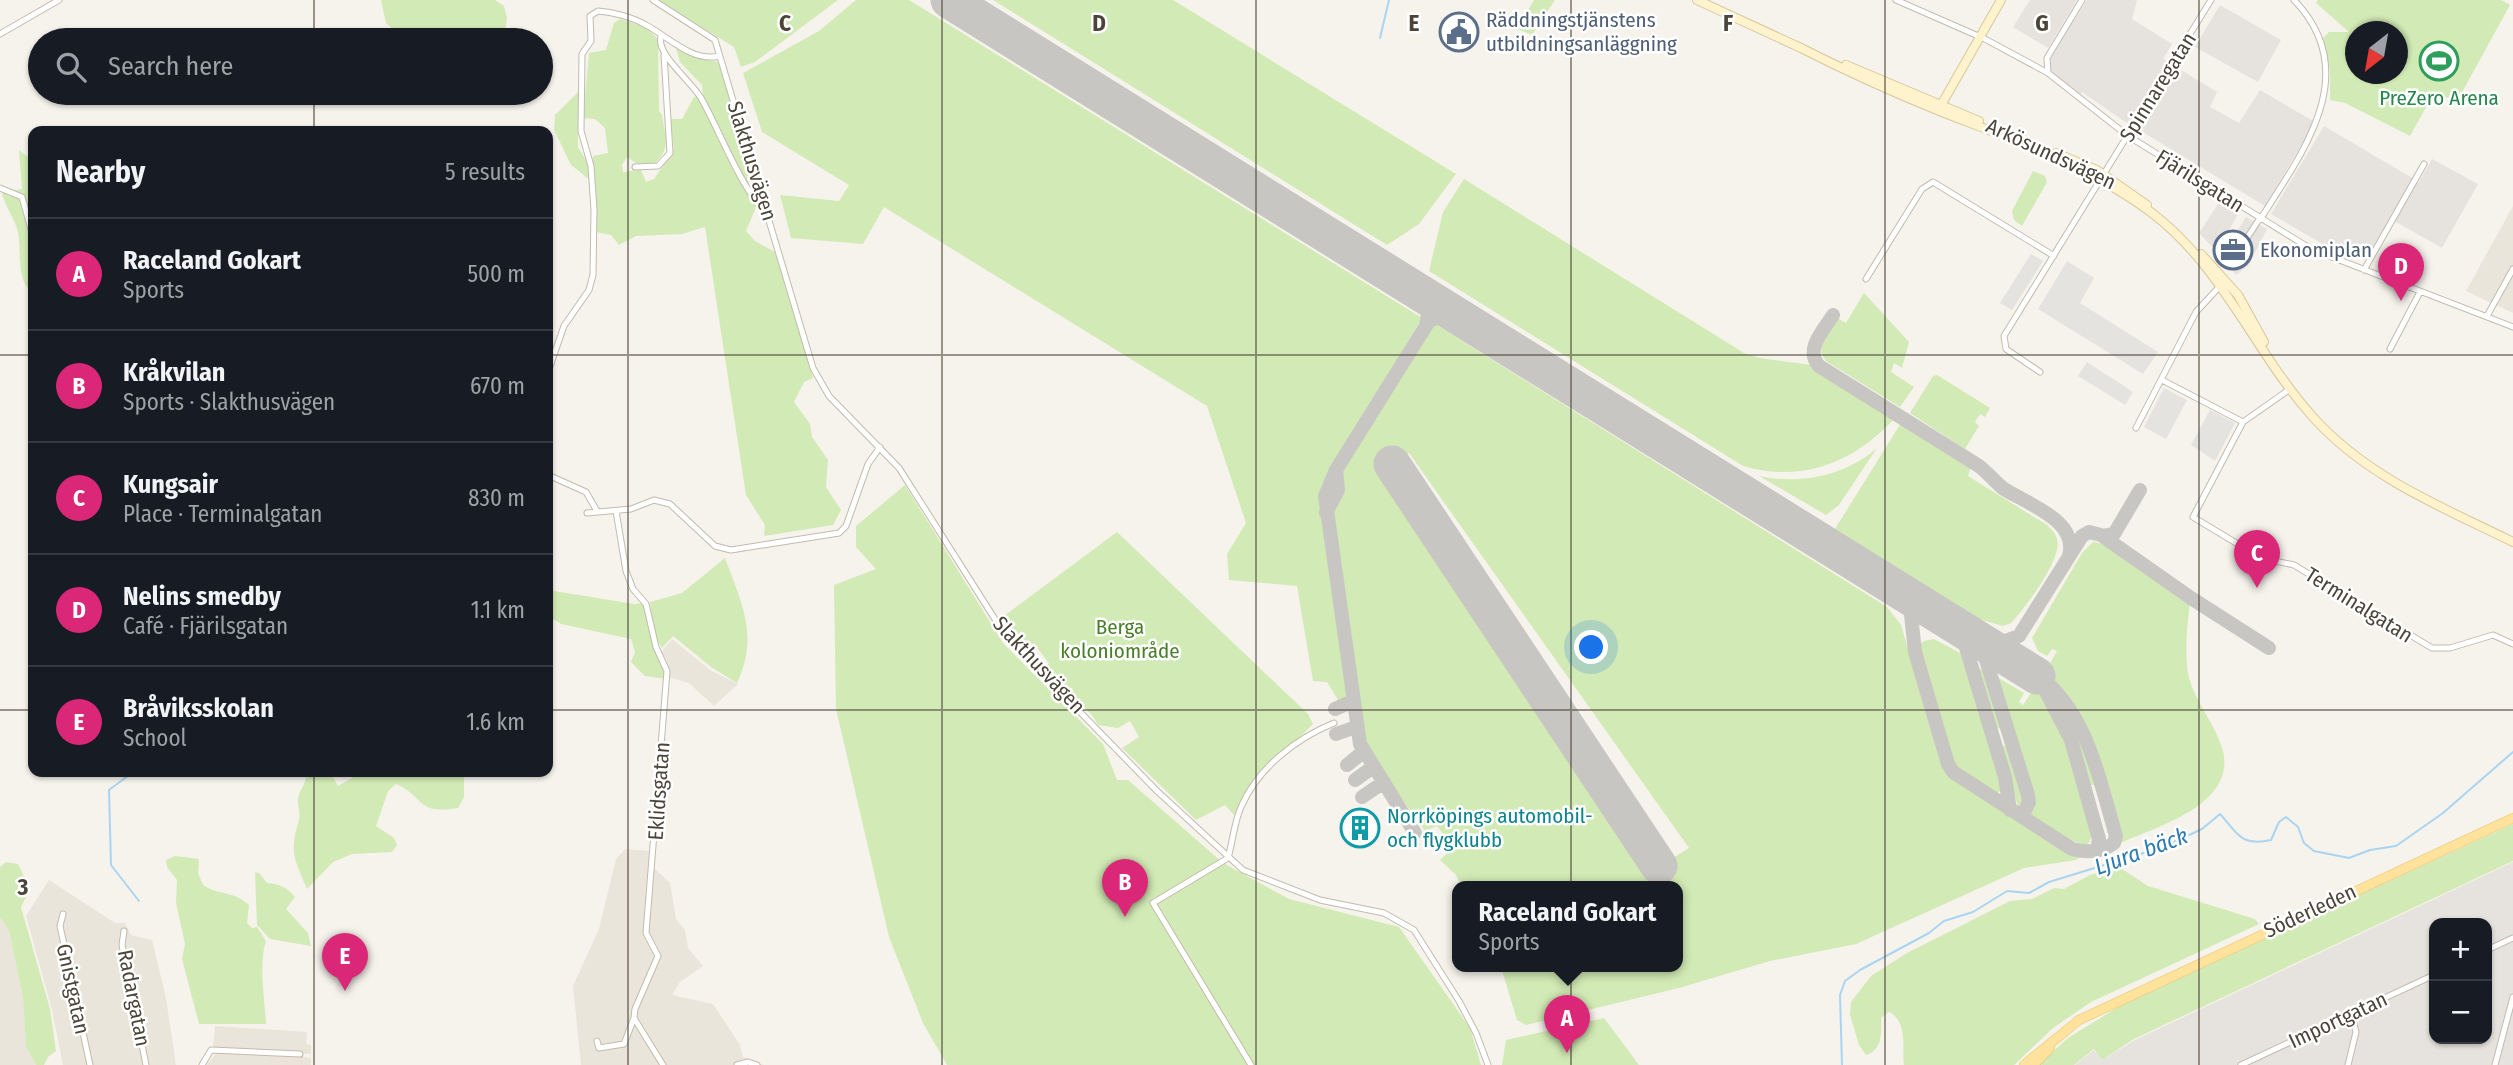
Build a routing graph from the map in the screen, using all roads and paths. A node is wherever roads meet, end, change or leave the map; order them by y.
1 (59, 0) edge
2 (653, 0) edge
3 (1697, 0) edge
4 (1896, 0) edge
5 (2001, 0) edge
6 (2082, 0) edge
7 (2211, 0) edge
8 (2294, 0) edge
9 (0, 34) edge
10 (1979, 36) junction
11 (662, 37) junction
12 (664, 55) junction
13 (719, 56) junction
14 (2048, 73) junction
15 (1940, 108) junction
16 (2128, 136) junction
17 (2424, 164) dead end
18 (635, 167) dead end
19 (2102, 177) junction
20 (0, 188) edge
21 (770, 217) junction
22 (28, 218) edge
23 (2260, 218) junction
24 (2245, 241) dead end
25 (2054, 256) junction
26 (2513, 269) edge
27 (2364, 271) junction
28 (1866, 279) dead end
29 (2224, 282) junction
30 (2420, 292) junction
31 (2487, 316) junction
32 (2513, 327) edge
33 (2390, 349) dead end
34 (553, 358) edge
35 (2040, 372) dead end
36 (2162, 380) junction
37 (2290, 389) junction
38 (2243, 422) junction
39 (2136, 428) dead end
40 (880, 447) junction
41 (553, 477) edge
42 (597, 511) junction
43 (616, 511) junction
44 (587, 513) dead end
45 (2513, 542) edge
46 (2513, 644) edge
47 (1334, 723) dead end
48 (2513, 818) edge
49 (1227, 858) junction
50 (64, 914) dead end
51 (124, 931) dead end
52 (2513, 938) edge
53 (2492, 948) edge
54 (2429, 977) edge
55 (2513, 997) edge
56 (2108, 1006) junction
57 (2351, 1013) junction
58 (634, 1018) junction
59 (597, 1041) dead end
60 (300, 1054) dead end
61 (90, 1065) edge
62 (146, 1065) edge
63 (202, 1065) edge
64 (663, 1065) edge
65 (737, 1065) edge
66 (757, 1065) edge
67 (1251, 1065) edge
68 (1488, 1065) edge
69 (2024, 1065) edge
70 (2033, 1065) edge
71 (2241, 1065) edge
72 (2348, 1065) edge
73 (2495, 1065) edge

1 - 9 street
2 - 13 street, Slakthusvägen
3 - 15 main road, Arkösundsvägen
4 - 10 street, Fjärilsgatan
5 - 10 main road
6 - 14 street
7 - 16 street, Spinnaregatan
8 - 23 street
10 - 14 street, Fjärilsgatan
10 - 15 main road
11 - 12 street
11 - 13 street
11 - 34 street
12 - 18 street
12 - 21 street
13 - 21 street, Slakthusvägen
14 - 16 street, Fjärilsgatan
15 - 19 main road, Arkösundsvägen
16 - 19 street, Spinnaregatan
16 - 23 street, Fjärilsgatan
17 - 27 street
19 - 25 street
19 - 29 main road, Arkösundsvägen
20 - 22 street
21 - 40 street, Slakthusvägen
23 - 24 street
23 - 27 street, Fjärilsgatan
25 - 28 street
25 - 35 street
26 - 31 street
27 - 30 street, Fjärilsgatan
29 - 36 street
29 - 37 main road, Arkösundsvägen
30 - 31 street, Fjärilsgatan
30 - 33 street
31 - 32 street, Fjärilsgatan
36 - 38 street
36 - 39 street
37 - 38 street, Terminalgatan
37 - 45 main road, Arkösundsvägen
38 - 46 street, Terminalgatan
40 - 43 street
40 - 49 street, Slakthusvägen
41 - 42 street
42 - 43 street
42 - 44 street
43 - 58 street, Eklidsgatan
47 - 49 street
48 - 56 main road, Söderleden
49 - 67 street
49 - 68 street, Slakthusvägen
50 - 61 street, Gnistgatan
51 - 62 street, Radargatan
52 - 53 street
54 - 57 street, Importgatan
55 - 73 street
56 - 69 main road, Söderleden
56 - 70 main road, Söderleden
57 - 71 street, Importgatan
57 - 72 street
58 - 59 street, Eklidsgatan
58 - 64 street
60 - 63 street
65 - 66 street

